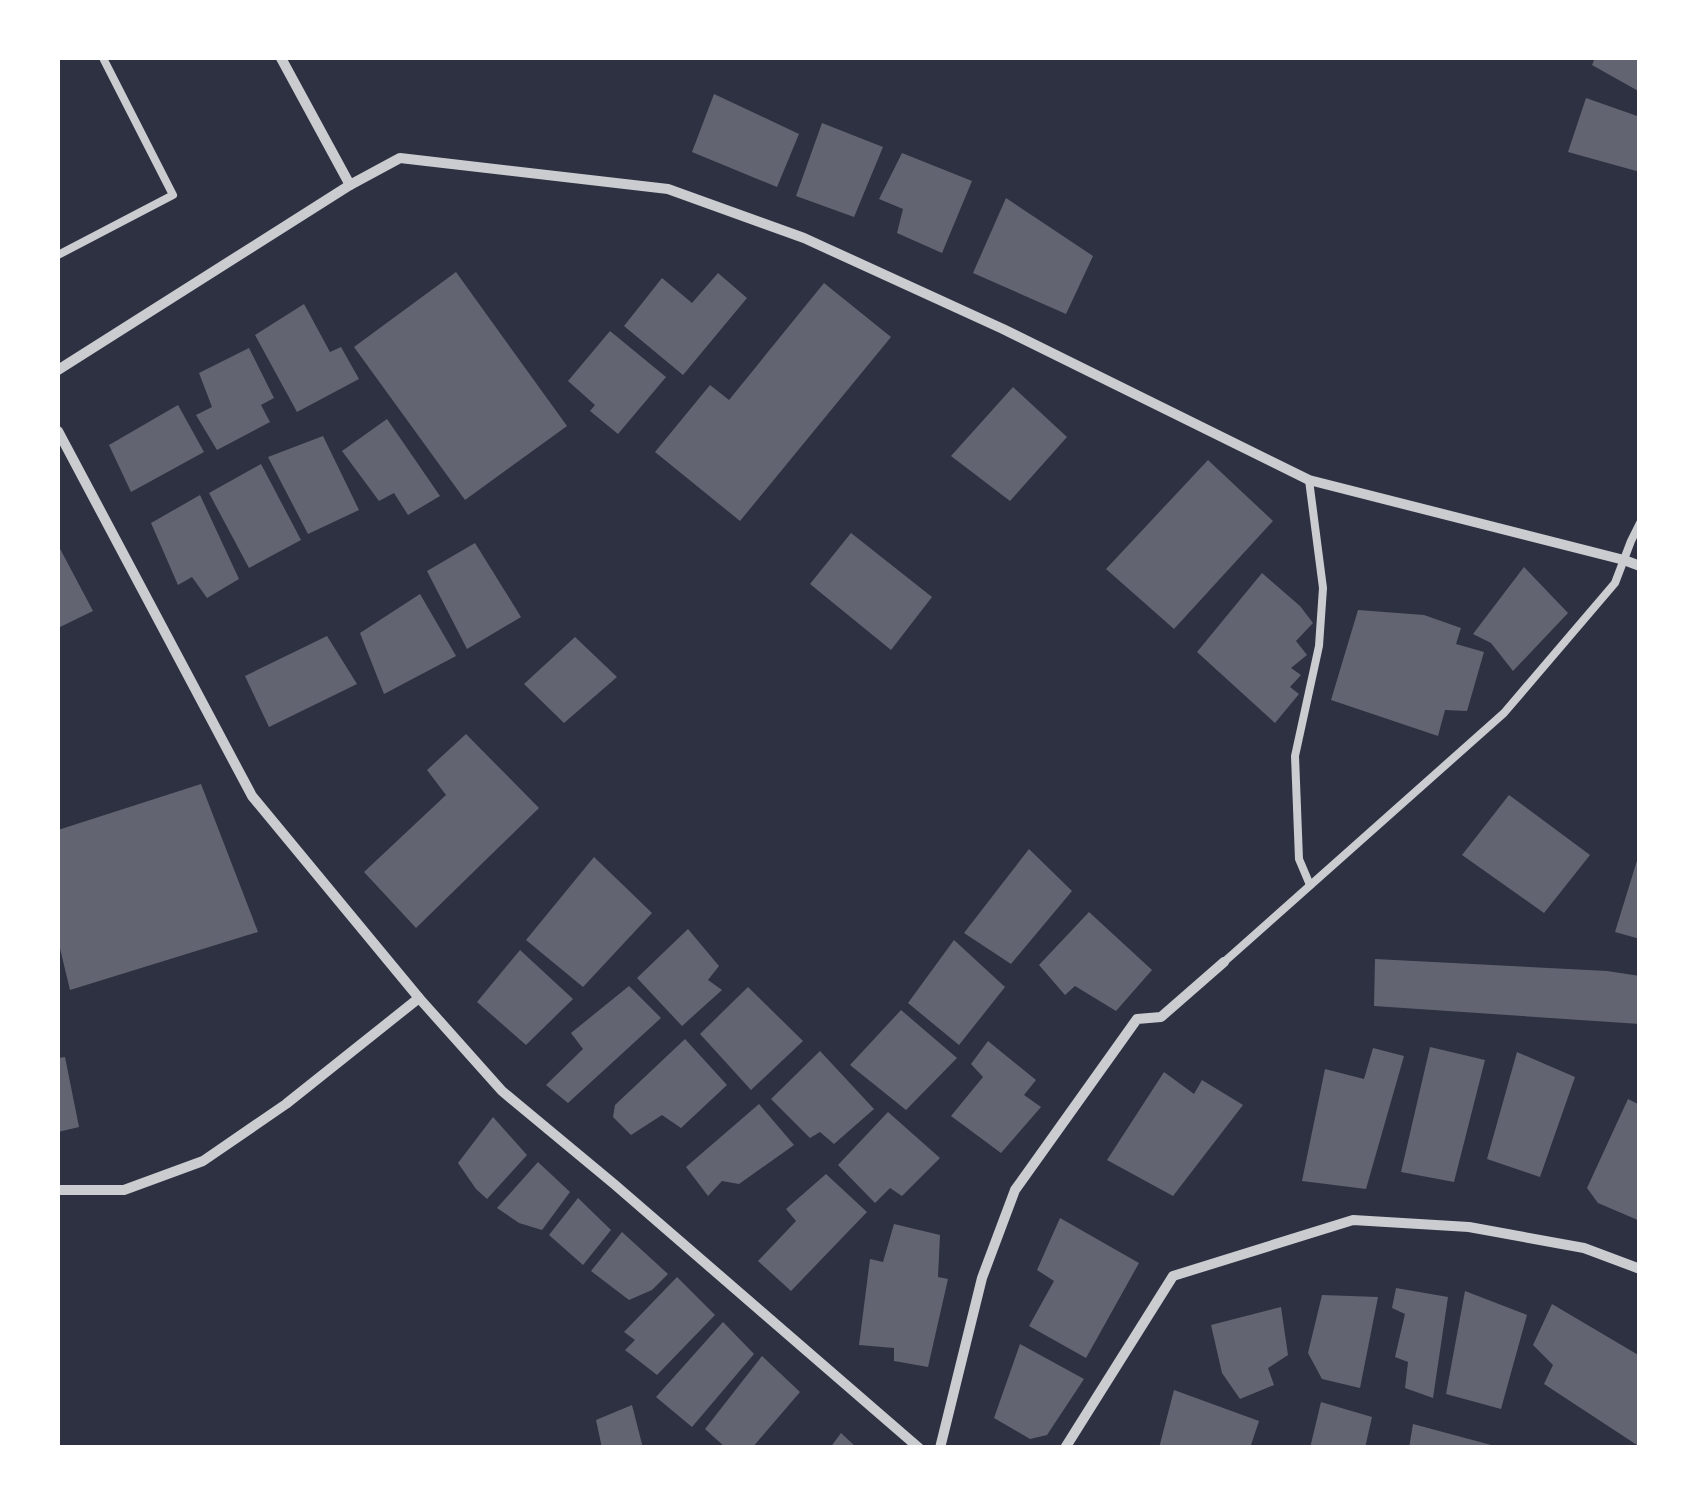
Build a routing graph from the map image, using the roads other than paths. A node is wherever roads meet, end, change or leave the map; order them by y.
1 (103, 58) edge
2 (281, 58) edge
3 (350, 185) junction
4 (58, 255) edge
5 (58, 370) edge
6 (58, 432) edge
7 (1309, 480) junction
8 (1640, 524) edge
9 (1624, 560) junction
10 (1640, 566) edge
11 (1310, 885) junction
12 (1224, 962) joint
13 (419, 998) junction
14 (58, 1190) edge
15 (1640, 1269) edge
16 (918, 1448) edge
17 (940, 1448) edge
18 (1065, 1448) edge

1 - 4 lane
2 - 3 street
3 - 5 street
3 - 7 street
6 - 13 street
7 - 9 street
7 - 11 lane
8 - 9 lane
9 - 10 street
9 - 11 lane
11 - 12 lane
12 - 17 street
13 - 14 street
13 - 16 street
15 - 18 street

